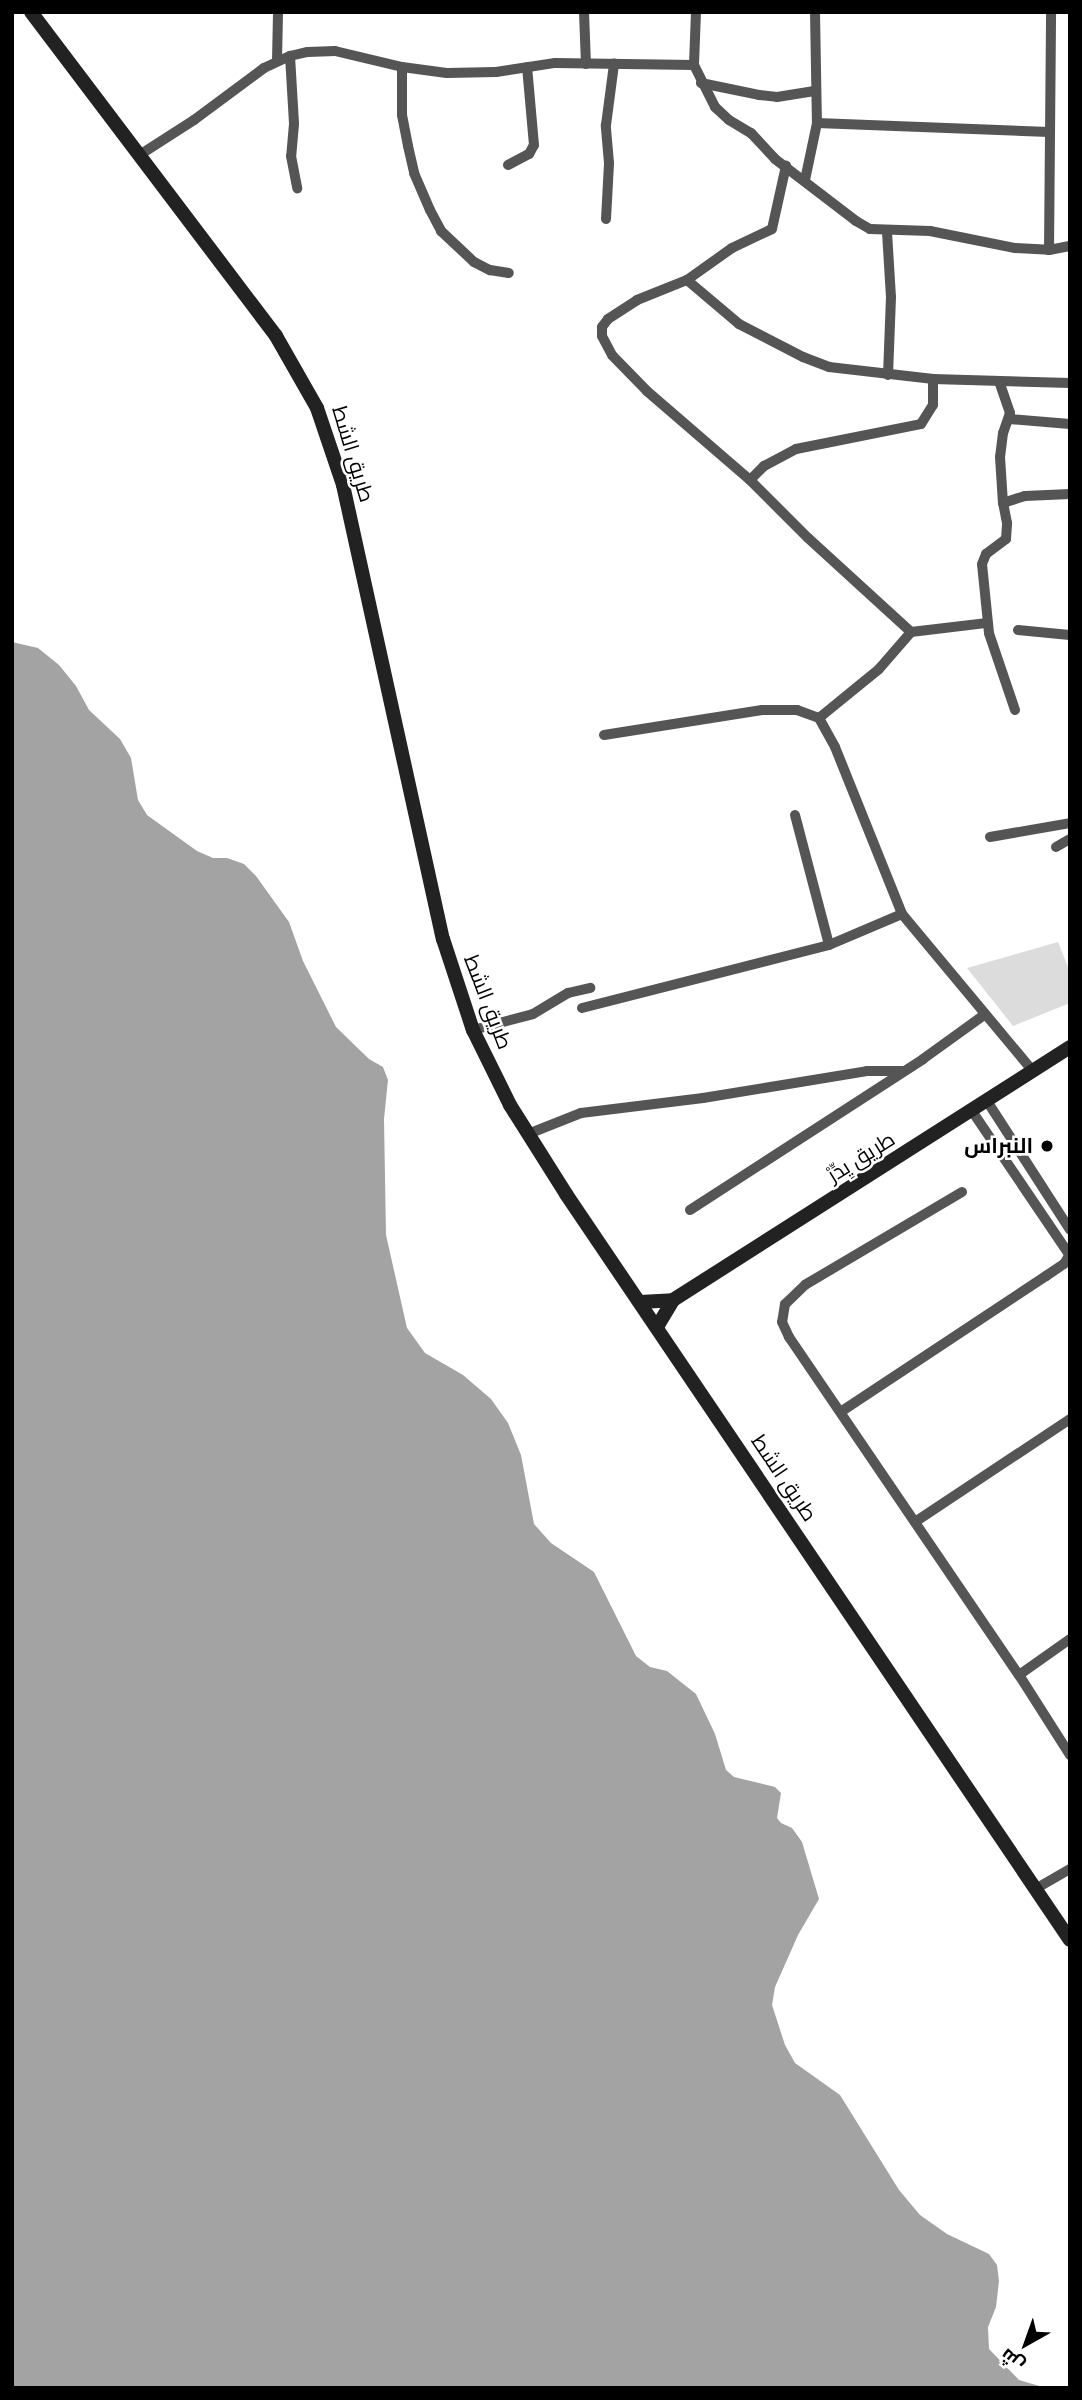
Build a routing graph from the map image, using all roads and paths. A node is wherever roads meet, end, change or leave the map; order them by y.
1 (31, 12) edge
2 (278, 12) edge
3 (584, 12) edge
4 (696, 12) edge
5 (816, 12) edge
6 (1051, 12) edge
7 (290, 56) junction
8 (277, 61) junction
9 (586, 64) junction
10 (614, 64) junction
11 (694, 65) junction
12 (402, 67) junction
13 (527, 67) junction
14 (701, 83) junction
15 (815, 91) junction
16 (817, 122) junction
17 (1049, 132) junction
18 (138, 156) junction
19 (508, 165) dead end
20 (786, 166) junction
21 (805, 180) junction
22 (297, 188) dead end
23 (606, 219) dead end
24 (887, 232) junction
25 (1070, 246) edge
26 (1049, 250) junction
27 (509, 273) dead end
28 (688, 280) junction
29 (888, 375) junction
30 (933, 379) junction
31 (999, 381) junction
32 (1070, 383) edge
33 (1009, 419) junction
34 (1070, 424) edge
35 (750, 480) junction
36 (1070, 494) edge
37 (1003, 503) junction
38 (987, 623) junction
39 (1017, 630) dead end
40 (911, 632) junction
41 (1070, 635) edge
42 (1015, 710) dead end
43 (819, 718) junction
44 (604, 735) dead end
45 (795, 815) dead end
46 (1070, 823) edge
47 (990, 837) dead end
48 (1070, 839) edge
49 (1056, 847) dead end
50 (902, 914) junction
51 (829, 945) junction
52 (590, 988) dead end
53 (582, 1008) dead end
54 (984, 1015) junction
55 (473, 1030) junction
56 (1070, 1047) edge
57 (904, 1071) junction
58 (1033, 1071) junction
59 (987, 1101) junction
60 (972, 1111) junction
61 (528, 1134) junction
62 (962, 1192) dead end
63 (690, 1210) dead end
64 (1070, 1230) edge
65 (1068, 1258) edge
66 (673, 1300) junction
67 (640, 1302) junction
68 (657, 1327) junction
69 (842, 1411) junction
70 (1070, 1419) edge
71 (915, 1522) junction
72 (1070, 1639) edge
73 (1019, 1675) junction
74 (1070, 1755) edge
75 (1070, 1869) edge
76 (1037, 1888) junction
77 (1070, 1940) edge

1 - 18 main road, طريق الشط
2 - 8 street
3 - 9 street
4 - 11 street
5 - 15 street
6 - 17 street
7 - 8 street
7 - 12 street
7 - 22 street
8 - 18 street
9 - 10 street
9 - 13 street
10 - 11 street
10 - 23 street
11 - 14 street
12 - 13 street
12 - 27 street
13 - 19 street
14 - 15 street
14 - 20 street
15 - 16 street
16 - 17 street
16 - 21 street
17 - 26 street
18 - 55 main road, طريق الشط
20 - 21 street
20 - 28 street
21 - 24 street
24 - 26 street
24 - 29 street
25 - 26 street
28 - 29 street
28 - 35 street
29 - 30 street
30 - 31 street
30 - 35 street
31 - 32 street
31 - 33 street
33 - 34 street
33 - 37 street
35 - 40 street
36 - 37 street
37 - 38 street
38 - 40 street
38 - 42 street
39 - 41 street
40 - 43 street
43 - 44 street
43 - 50 street
45 - 51 street
46 - 47 street
48 - 49 street
50 - 51 street
50 - 54 street
51 - 53 street
52 - 55 street
54 - 57 street
54 - 58 street
55 - 61 main road, طريق الشط
56 - 58 main road, طريق يِدِّرْ
57 - 61 street
57 - 63 street
58 - 59 main road, طريق يِدِّرْ
59 - 60 main road, طريق يِدِّرْ
59 - 64 street
60 - 65 street
60 - 66 main road, طريق يِدِّرْ
61 - 67 main road, طريق الشط
62 - 69 street
65 - 69 street
66 - 67 main road, طريق يِدِّرْ
66 - 68 main road, طريق يِدِّرْ
67 - 68 main road, طريق الشط
68 - 76 main road, طريق الشط
69 - 71 street
70 - 71 street
71 - 73 street
72 - 73 street
73 - 74 street
75 - 76 street
76 - 77 main road, طريق الشط

